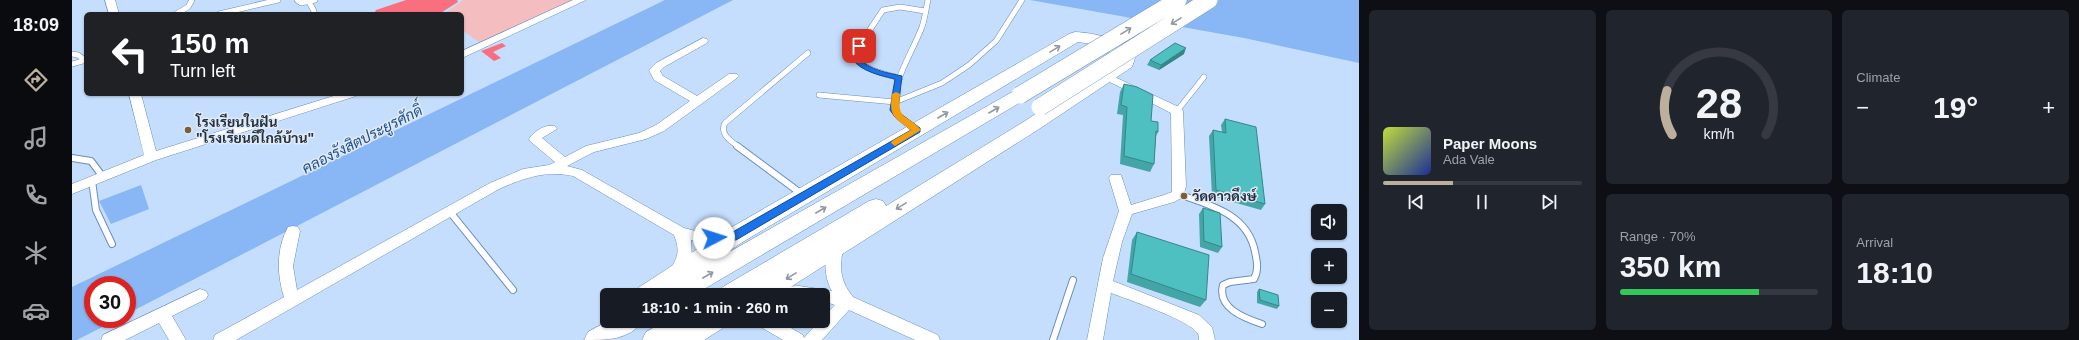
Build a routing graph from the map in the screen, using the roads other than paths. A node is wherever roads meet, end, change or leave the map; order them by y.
1 (110, 0) edge
2 (192, 0) edge
3 (278, 0) edge
4 (297, 0) edge
5 (315, 0) edge
6 (581, 0) edge
7 (928, 0) edge
8 (1022, 0) edge
9 (1178, 0) edge
10 (1209, 0) edge
11 (309, 2) junction
12 (314, 11) dead end
13 (925, 11) junction
14 (113, 12) edge
15 (179, 12) edge
16 (227, 12) edge
17 (703, 42) dead end
18 (72, 54) edge
19 (464, 54) edge
20 (808, 54) dead end
21 (84, 60) edge
22 (84, 61) edge
23 (72, 64) edge
24 (733, 76) dead end
25 (1106, 76) junction
26 (1204, 77) dead end
27 (900, 78) junction
28 (819, 95) dead end
29 (136, 96) edge
30 (346, 96) edge
31 (698, 101) junction
32 (895, 102) junction
33 (1177, 111) junction
34 (551, 129) dead end
35 (917, 130) junction
36 (151, 157) junction
37 (72, 158) edge
38 (558, 165) junction
39 (1116, 178) dead end
40 (98, 179) junction
41 (72, 189) edge
42 (1178, 194) junction
43 (804, 196) junction
44 (450, 212) junction
45 (1126, 212) junction
46 (293, 231) dead end
47 (680, 232) junction
48 (733, 237) junction
49 (112, 244) dead end
50 (836, 247) junction
51 (1073, 280) dead end
52 (1105, 284) junction
53 (670, 288) edge
54 (670, 288) edge
55 (671, 288) edge
56 (741, 288) edge
57 (770, 288) edge
58 (513, 290) dead end
59 (200, 295) dead end
60 (830, 297) edge
61 (293, 300) junction
62 (848, 302) junction
63 (162, 314) junction
64 (1262, 324) dead end
65 (600, 327) edge
66 (618, 328) edge
67 (675, 328) edge
68 (702, 328) edge
69 (777, 328) edge
70 (229, 338) edge
71 (109, 340) edge
72 (178, 340) edge
73 (581, 340) edge
74 (597, 340) edge
75 (655, 340) edge
76 (682, 340) edge
77 (797, 340) edge
78 (812, 340) edge
79 (932, 340) edge
80 (1053, 340) edge
81 (1095, 340) edge
82 (1207, 340) edge

1 - 14 street
2 - 15 lane
3 - 16 lane
4 - 11 lane
5 - 11 lane
6 - 19 street
7 - 13 lane
8 - 32 lane
55 -> 9 main road, bridge
10 -> 56 main road, bridge
11 - 12 lane
13 - 27 lane
13 - 27 lane
17 - 31 street
18 - 21 lane
20 - 43 lane
22 - 23 lane
24 - 31 street
25 - 33 street
35 -> 25 main road
25 -> 50 main road
26 - 33 lane
27 - 32 lane
28 - 32 lane
29 - 36 street
30 - 36 street
31 - 38 street
32 - 35 lane
33 - 42 street
34 - 38 street
35 - 43 main road
36 - 40 street
37 - 40 lane
38 - 44 street
38 - 47 street
39 - 45 street
40 - 41 street
40 - 49 lane
42 - 45 street
42 - 64 lane
43 - 48 main road
44 - 58 lane
44 - 61 street
45 - 52 street
46 - 61 street
47 - 48 street
47 - 53 street
48 - 54 main road
50 -> 57 main road
50 - 62 street
51 - 80 lane
52 - 81 street
52 - 82 street
59 - 63 street
60 - 62 street
61 - 70 street
62 - 78 street
62 - 79 street
63 - 71 street
63 - 72 street
65 - 73 main road
66 - 74 main road
67 - 75 main road
68 - 76 main road
69 - 77 street

